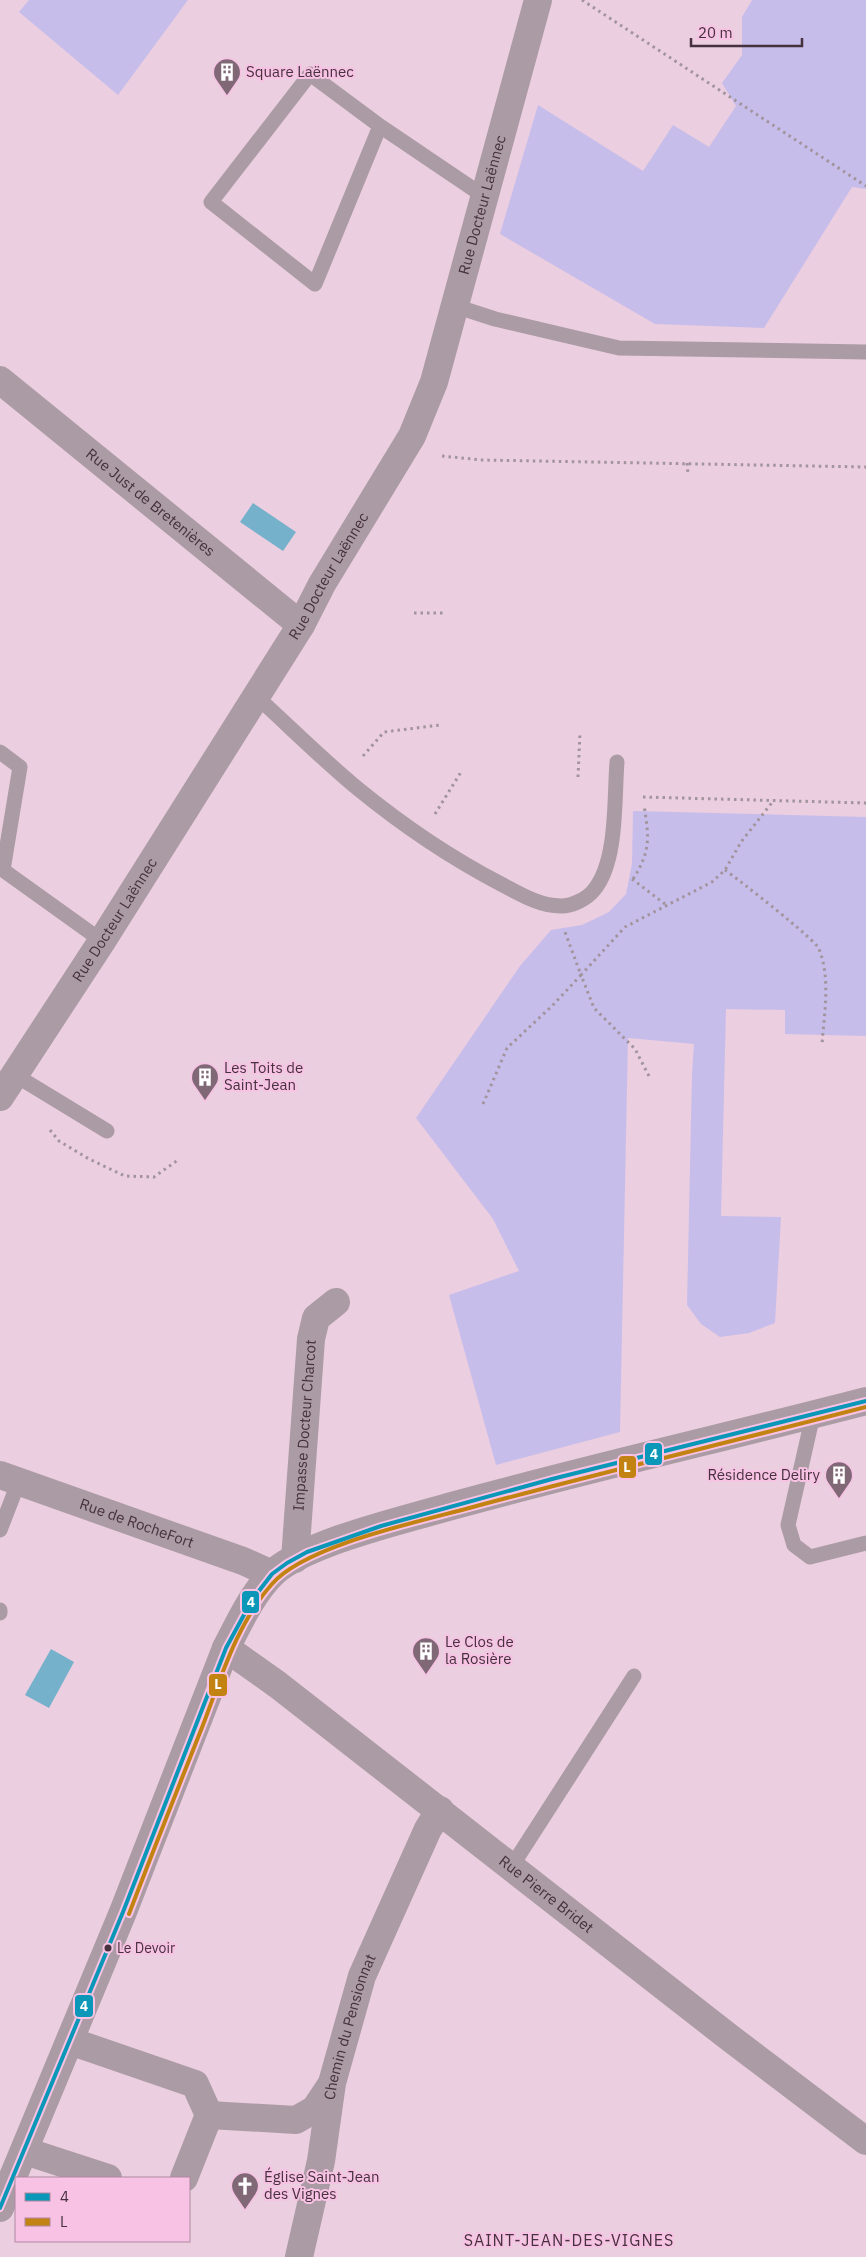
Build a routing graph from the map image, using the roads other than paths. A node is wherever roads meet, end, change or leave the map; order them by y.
1 (538, 0) edge
2 (380, 126) junction
3 (485, 197) junction
4 (455, 306) junction
5 (866, 352) edge
6 (0, 380) edge
7 (301, 625) junction
8 (256, 696) junction
9 (0, 752) edge
10 (617, 762) dead end
11 (1, 870) edge
12 (102, 941) junction
13 (15, 1075) junction
14 (0, 1097) edge
15 (107, 1131) dead end
16 (336, 1302) dead end
17 (866, 1401) edge
18 (813, 1414) junction
19 (10, 1478) edge
20 (0, 1530) edge
21 (866, 1543) edge
22 (295, 1558) junction
23 (272, 1574) junction
24 (226, 1648) junction
25 (634, 1676) dead end
26 (440, 1810) junction
27 (512, 1866) junction
28 (70, 2041) junction
29 (332, 2083) junction
30 (209, 2115) junction
31 (866, 2141) edge
32 (25, 2151) junction
33 (7, 2176) edge
34 (105, 2177) edge
35 (184, 2177) edge
36 (0, 2208) edge
37 (299, 2257) edge

1 - 3 street, Rue Docteur Laënnec
2 - 2 lane
2 - 3 lane
3 - 4 street, Rue Docteur Laënnec
4 - 5 lane
4 - 7 street, Rue Docteur Laënnec
6 - 7 street, Rue Just de Bretenières
7 - 8 street, Rue Docteur Laënnec
8 - 10 lane
8 - 12 street, Rue Docteur Laënnec
9 - 11 lane
11 - 12 lane
12 - 13 street, Rue Docteur Laënnec
13 - 14 street, Rue Docteur Laënnec
13 - 15 lane
16 - 22 street, Impasse Docteur Charcot
17 - 18 street
18 - 21 lane
18 - 22 street
19 - 20 lane
19 - 23 street, Rue de RocheFort
22 - 23 street
23 - 24 street
24 - 26 street, Rue Pierre Bridet
24 - 28 street
25 - 27 lane
26 - 27 street, Rue Pierre Bridet
26 - 29 street, Chemin du Pensionnat
27 - 31 street, Rue Pierre Bridet
28 - 30 street
28 - 32 street
29 - 30 street
29 - 37 street, Chemin du Pensionnat
30 - 35 street
32 - 33 street
32 - 34 street
33 - 36 street

